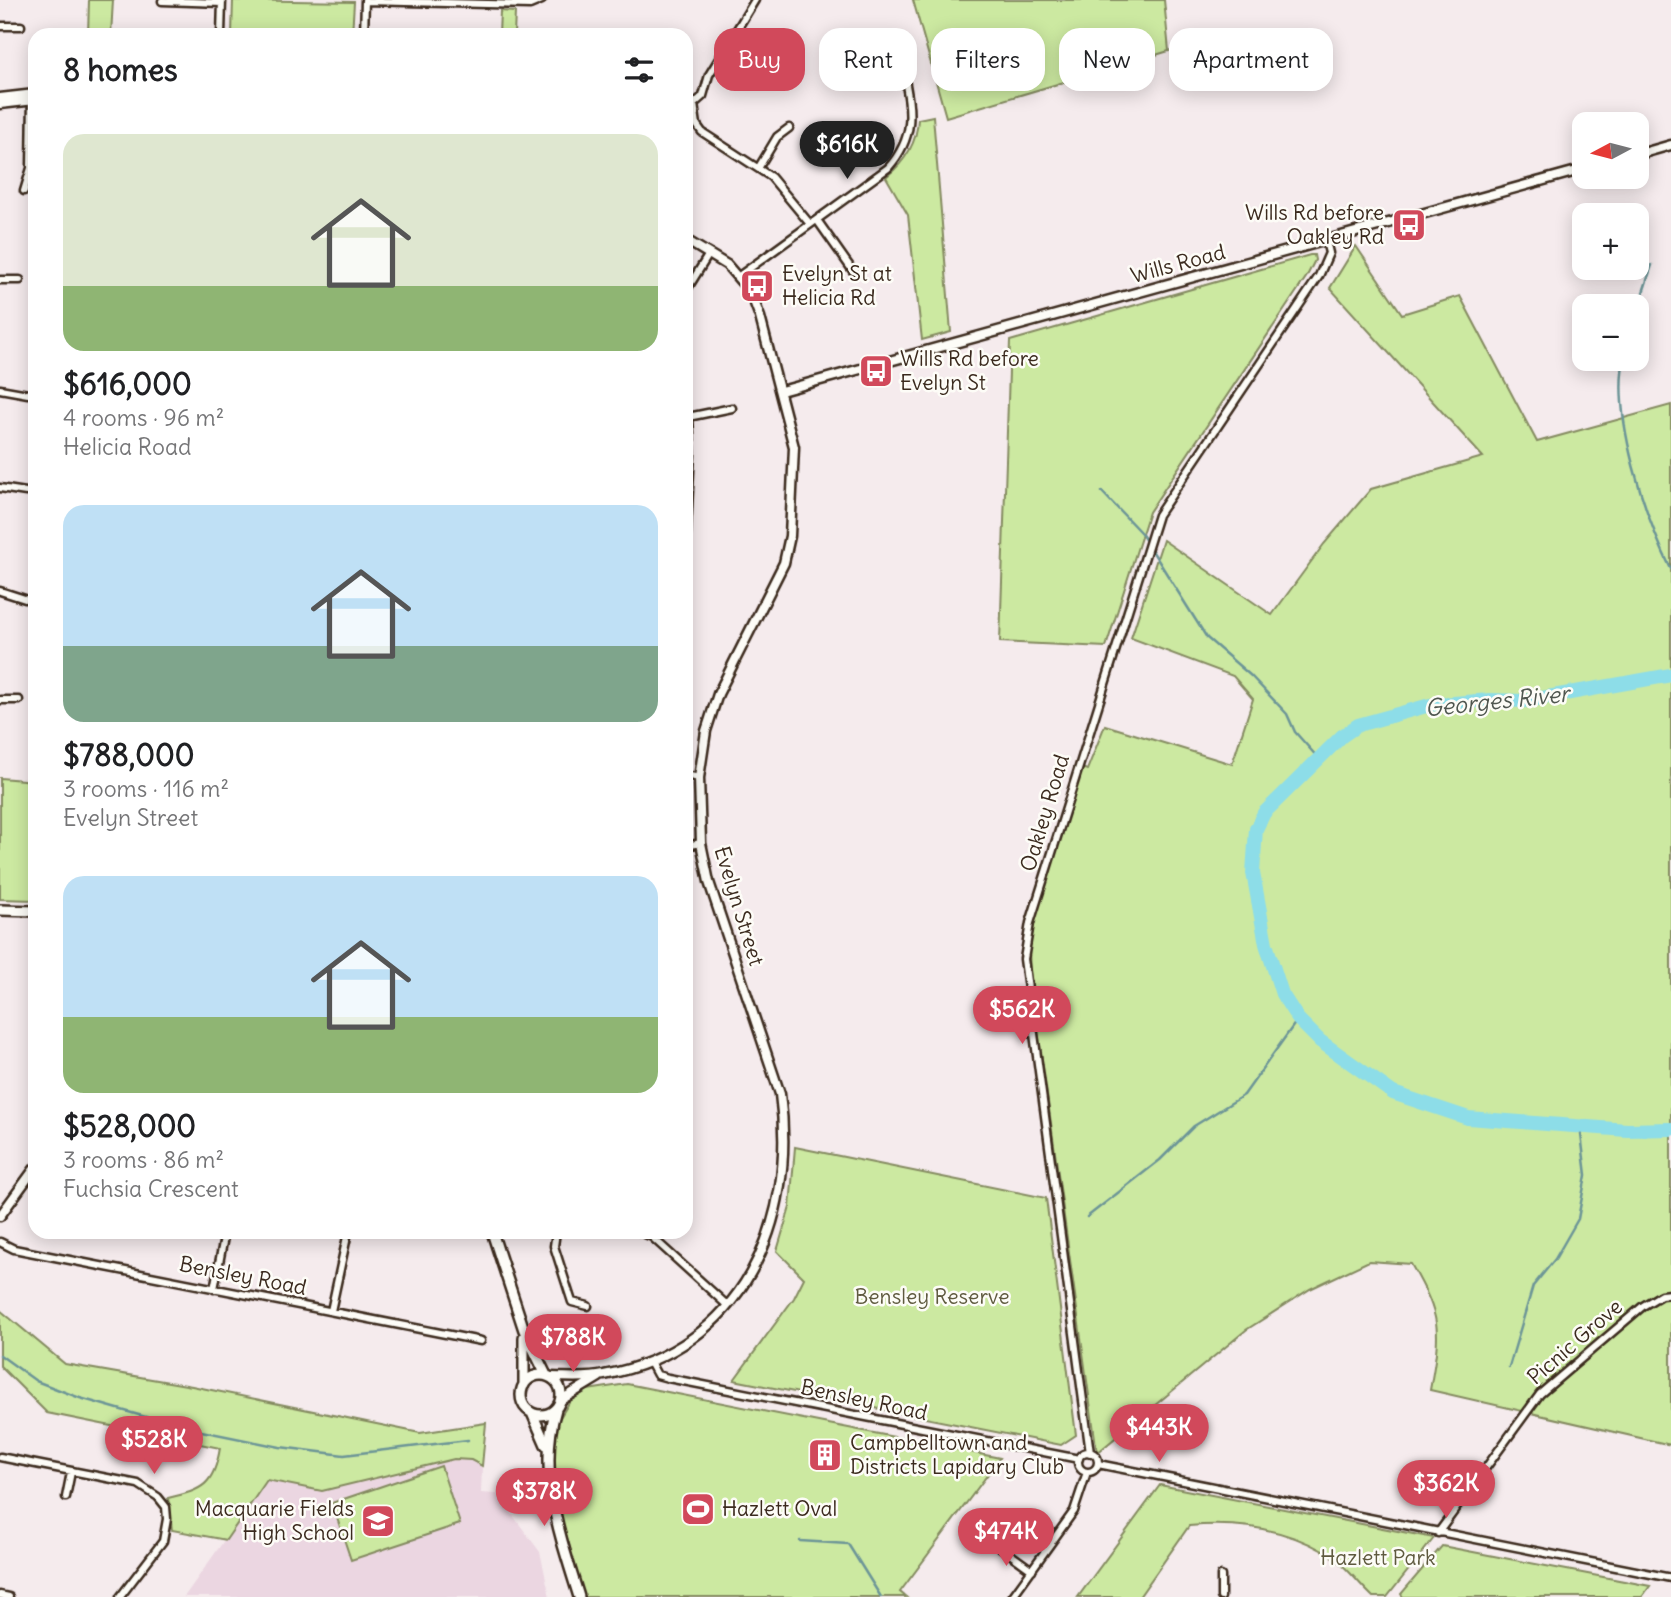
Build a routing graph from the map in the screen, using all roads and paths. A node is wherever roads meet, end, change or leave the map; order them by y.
1 (542, 0) edge
2 (755, 0) edge
3 (162, 1) edge
4 (222, 1) edge
5 (365, 1) edge
6 (0, 26) edge
7 (21, 26) dead end
8 (221, 28) edge
9 (363, 28) edge
10 (906, 91) edge
11 (28, 97) edge
12 (0, 98) edge
13 (28, 98) edge
14 (0, 104) edge
15 (695, 104) joint
16 (789, 128) dead end
17 (1671, 145) edge
18 (1649, 151) edge
19 (759, 167) junction
20 (1572, 172) edge
21 (28, 184) edge
22 (24, 191) dead end
23 (813, 222) junction
24 (1326, 241) junction
25 (693, 244) edge
26 (709, 254) junction
27 (853, 271) dead end
28 (738, 276) junction
29 (0, 280) edge
30 (20, 280) dead end
31 (693, 280) edge
32 (0, 389) edge
33 (781, 391) junction
34 (28, 394) dead end
35 (732, 408) dead end
36 (693, 416) edge
37 (0, 488) edge
38 (26, 492) dead end
39 (0, 591) edge
40 (25, 599) dead end
41 (0, 700) edge
42 (19, 700) dead end
43 (693, 777) edge
44 (699, 778) junction
45 (701, 843) junction
46 (693, 845) edge
47 (0, 910) edge
48 (28, 911) edge
49 (28, 1178) edge
50 (0, 1216) edge
51 (224, 1239) edge
52 (346, 1239) edge
53 (494, 1239) edge
54 (555, 1239) edge
55 (658, 1239) edge
56 (0, 1242) edge
57 (214, 1289) junction
58 (1671, 1294) edge
59 (588, 1306) dead end
60 (728, 1306) junction
61 (331, 1311) junction
62 (524, 1330) junction
63 (481, 1341) dead end
64 (650, 1362) junction
65 (549, 1376) junction
66 (601, 1376) junction
67 (524, 1385) junction
68 (559, 1404) junction
69 (531, 1412) junction
70 (1090, 1452) junction
71 (548, 1453) junction
72 (0, 1457) edge
73 (1079, 1459) junction
74 (1098, 1465) junction
75 (71, 1472) junction
76 (1087, 1472) junction
77 (66, 1497) dead end
78 (1438, 1533) junction
79 (996, 1544) dead end
80 (1032, 1570) junction
81 (1221, 1576) dead end
82 (1671, 1578) edge
83 (0, 1595) edge
84 (9, 1597) edge
85 (120, 1597) edge
86 (579, 1597) edge
87 (1012, 1597) edge
88 (1221, 1597) edge

1 - 5 street
2 - 15 street
3 - 4 street
4 - 8 street
5 - 9 street
6 - 7 street
10 - 23 street
11 - 12 street
13 - 14 street
15 - 19 street
16 - 19 street
17 - 18 street
19 - 23 street
20 - 24 street, Wills Road
21 - 22 street
23 - 27 street
23 - 28 street
24 - 33 street, Wills Road
24 - 70 street, Oakley Road
25 - 26 street, Evelyn Street
26 - 28 street, Evelyn Street
26 - 31 street
28 - 33 street, Evelyn Street
29 - 30 street
32 - 34 street
33 - 44 street, Evelyn Street
35 - 36 street
37 - 38 street
39 - 40 street
41 - 42 street
43 - 44 street
44 - 45 street, Evelyn Street
45 - 46 street
45 - 60 street, Evelyn Street
47 - 48 main road
49 - 50 street
51 - 57 street
52 - 61 street
53 - 62 main road
54 - 59 street
55 - 60 street
56 - 57 street, Bensley Road
57 - 61 street, Bensley Road
58 - 78 street, Picnic Grove
60 - 64 street, Evelyn Street
61 - 63 street, Bensley Road
62 - 65 main road
62 - 67 main road
64 - 66 street, Evelyn Street
64 - 73 street, Bensley Road
65 - 66 street, Evelyn Street
65 - 67 main road
65 - 68 main road
66 - 68 street, Evelyn Street
67 - 69 main road
68 - 69 main road
68 - 71 main road
69 - 71 main road
70 - 73 street
70 - 74 street
71 - 86 main road
72 - 75 street
73 - 76 street
74 - 76 street
74 - 78 street
75 - 77 street
75 - 85 street
76 - 80 street
78 - 82 street
79 - 80 street
80 - 87 street
81 - 88 street
83 - 84 street

